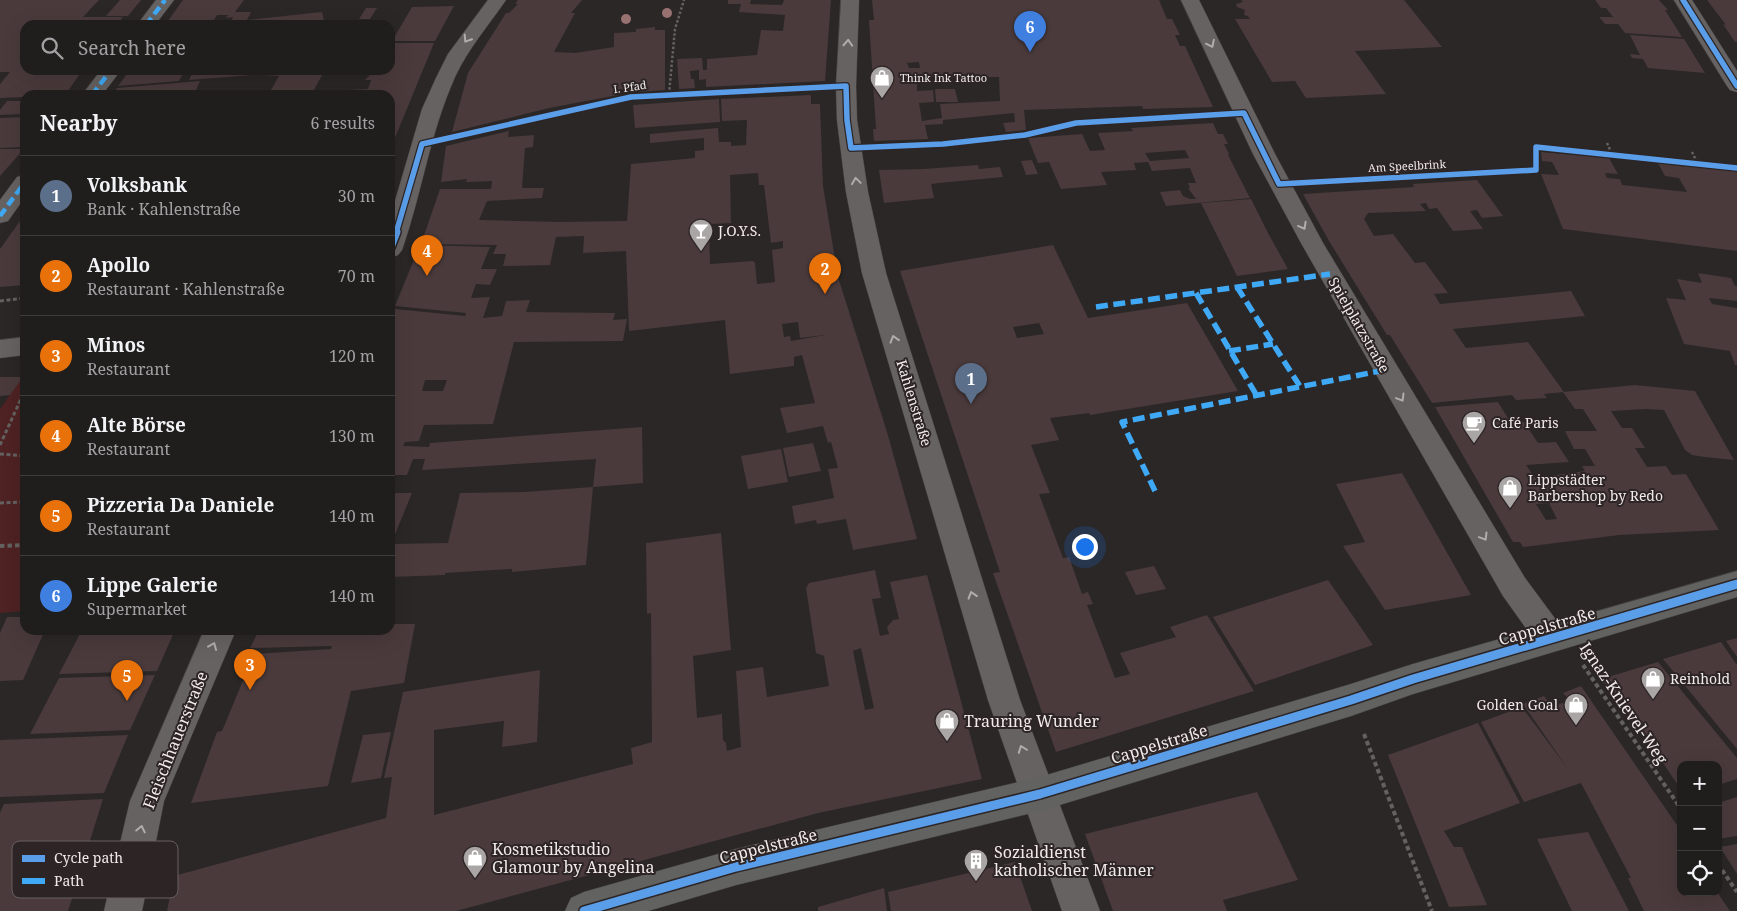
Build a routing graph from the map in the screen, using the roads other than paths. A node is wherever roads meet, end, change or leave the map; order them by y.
1 (165, 0) edge
2 (497, 0) edge
3 (850, 0) edge
4 (1190, 0) edge
5 (1683, 0) edge
6 (150, 20) edge
7 (107, 75) edge
8 (1737, 86) edge
9 (96, 90) edge
10 (20, 189) edge
11 (0, 216) edge
12 (395, 238) edge
13 (20, 347) edge
14 (0, 349) edge
15 (1737, 584) edge
16 (218, 635) edge
17 (1557, 637) junction
18 (1040, 794) junction
19 (138, 841) edge
20 (126, 898) edge
21 (123, 911) edge
22 (584, 911) edge
23 (1081, 911) edge

1 - 6 street
2 -> 12 street
18 -> 3 street, Kahlenstraße
4 -> 17 street, Spielplatzstraße
5 - 8 street
7 - 9 street
10 - 11 street
13 - 14 street
15 - 17 street, Cappelstraße
19 -> 16 street, Fleischhauerstraße
17 - 18 street, Cappelstraße
18 - 22 street, Cappelstraße
18 - 23 street, Kahlenstraße
21 -> 20 street, Fleischhauerstraße

